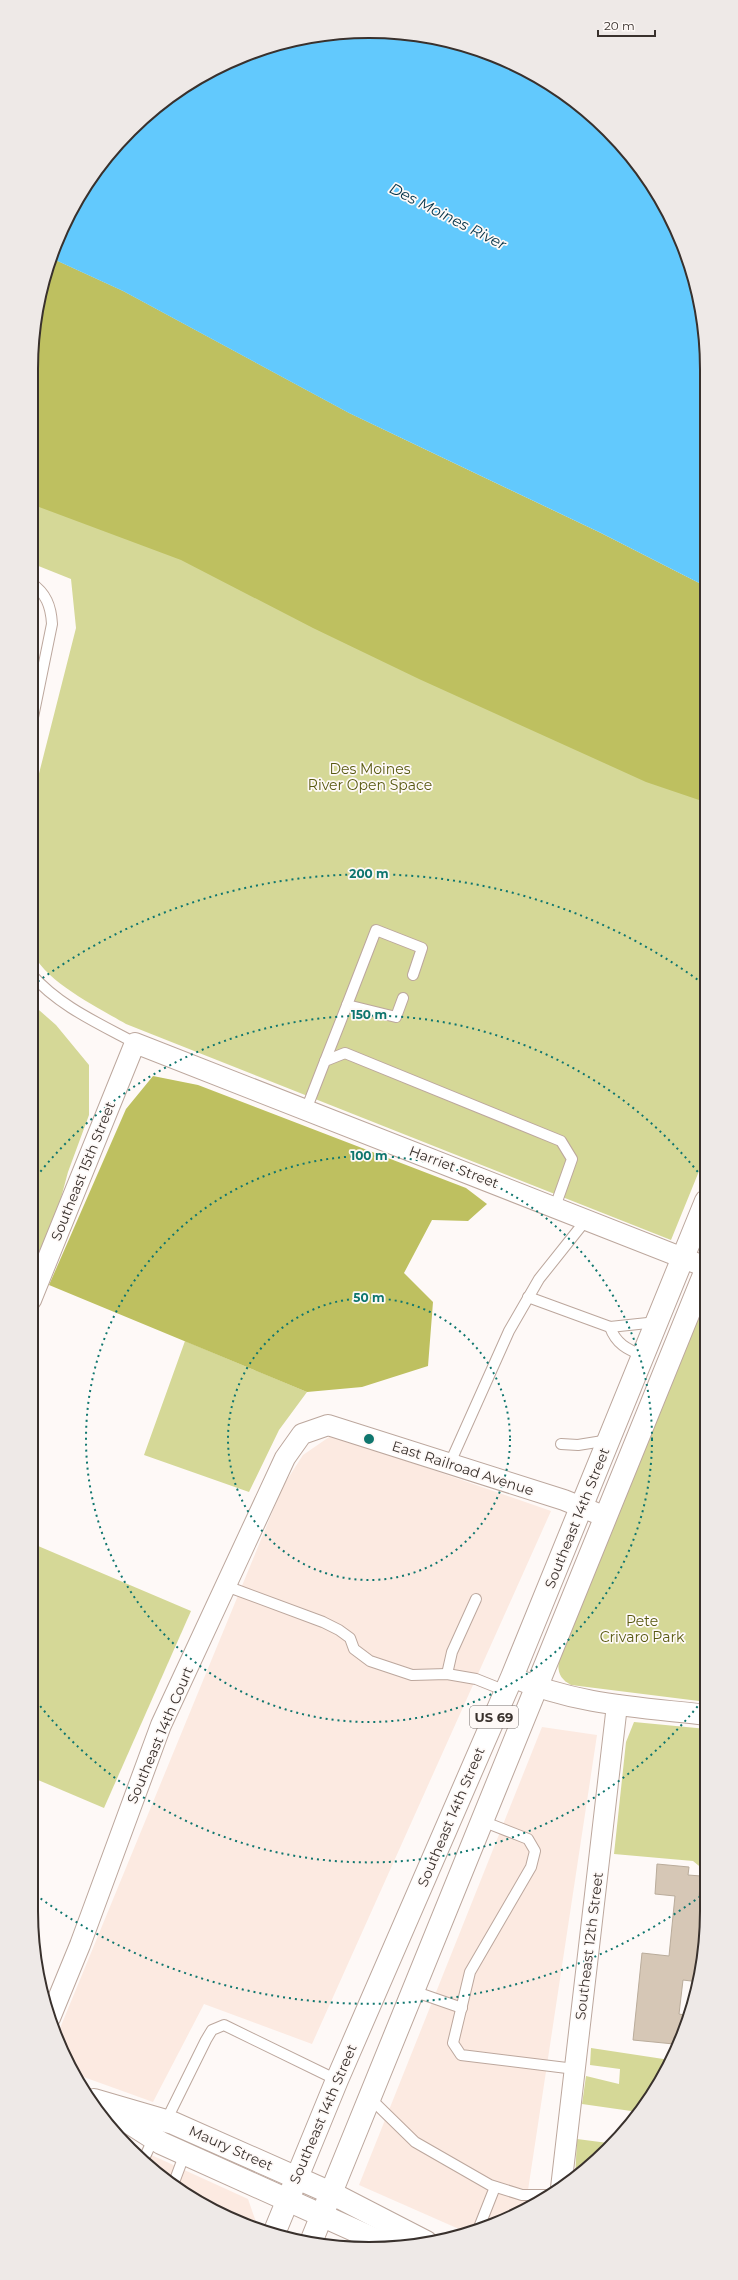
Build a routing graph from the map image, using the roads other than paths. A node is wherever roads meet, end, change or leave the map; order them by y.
1 (38, 590) edge
2 (38, 693) edge
3 (413, 974) dead end
4 (38, 982) edge
5 (404, 998) dead end
6 (347, 1005) junction
7 (135, 1043) junction
8 (325, 1061) junction
9 (306, 1110) junction
10 (555, 1207) junction
11 (700, 1216) edge
12 (586, 1220) junction
13 (683, 1258) junction
14 (700, 1265) edge
15 (38, 1283) edge
16 (700, 1285) edge
17 (528, 1297) junction
18 (657, 1322) junction
19 (610, 1327) junction
20 (643, 1356) junction
21 (609, 1440) junction
22 (561, 1444) dead end
23 (285, 1458) joint
24 (450, 1463) junction
25 (582, 1506) junction
26 (606, 1517) junction
27 (226, 1586) junction
28 (476, 1599) dead end
29 (447, 1674) junction
30 (509, 1684) junction
31 (536, 1687) junction
32 (618, 1705) junction
33 (700, 1714) edge
34 (482, 1821) junction
35 (413, 1991) junction
36 (462, 2008) junction
37 (53, 2010) edge
38 (575, 2069) junction
39 (337, 2080) junction
40 (370, 2098) junction
41 (98, 2101) edge
42 (100, 2104) edge
43 (166, 2121) junction
44 (153, 2138) junction
45 (185, 2153) junction
46 (146, 2155) edge
47 (297, 2178) junction
48 (175, 2179) edge
49 (562, 2180) edge
50 (496, 2187) junction
51 (331, 2193) junction
52 (539, 2195) edge
53 (288, 2199) junction
54 (322, 2215) junction
55 (481, 2222) edge
56 (276, 2229) edge
57 (313, 2237) edge
58 (418, 2238) edge
59 (380, 2242) edge

1 - 2 lane
3 - 6 lane
4 - 7 lane
5 - 6 lane
6 - 8 lane
7 - 9 street, Harriet Street
7 - 15 street, Southeast 15th Street
8 - 9 lane
8 - 10 lane
9 - 10 street, Harriet Street
10 - 12 street, Harriet Street
11 - 13 main road, Southeast 14th Street / US 69
12 - 13 street, Harriet Street
12 - 17 lane
13 - 14 street, Harriet Street
13 - 18 main road, Southeast 14th Street / US 69
16 - 26 main road, Southeast 14th Street / US 69
17 - 19 lane
17 - 24 lane
18 - 19 lane
18 - 20 main road, Southeast 14th Street / US 69
19 - 20 lane
20 - 21 main road, Southeast 14th Street / US 69
21 - 22 lane
21 - 25 main road, Southeast 14th Street / US 69
23 - 24 street, East Railroad Avenue
23 - 27 street, Southeast 14th Court
24 - 25 street, East Railroad Avenue
25 - 26 street, East Railroad Avenue
25 - 30 main road, Southeast 14th Street / US 69
26 - 31 main road, Southeast 14th Street / US 69
27 - 29 lane
27 - 37 street, Southeast 14th Court
28 - 29 lane
29 - 30 lane
30 - 31 street
30 - 39 main road, Southeast 14th Street / US 69
31 - 32 street
31 - 34 main road, Southeast 14th Street / US 69
32 - 33 street
32 - 38 street, Southeast 12th Street
34 - 35 main road, Southeast 14th Street / US 69
34 - 36 lane
35 - 36 lane
35 - 40 main road, Southeast 14th Street / US 69
36 - 38 lane
38 - 49 street, Southeast 12th Street
39 - 43 lane
39 - 47 main road, Southeast 14th Street / US 69
40 - 50 lane
40 - 51 main road, Southeast 14th Street / US 69
41 - 43 main road, Maury Street
42 - 44 main road, Maury Street
43 - 44 lane
43 - 47 main road, Maury Street
44 - 45 main road, Maury Street
44 - 46 lane
45 - 48 lane
45 - 53 main road, Maury Street
47 - 51 main road, Maury Street
47 - 53 main road, Southeast 14th Street / US 69
50 - 52 lane
50 - 55 lane
51 - 54 main road, Southeast 14th Street / US 69
51 - 58 main road, Maury Street
53 - 54 main road, Maury Street
53 - 56 main road, Southeast 14th Street / US 69
54 - 57 main road, Southeast 14th Street / US 69
54 - 59 main road, Maury Street

